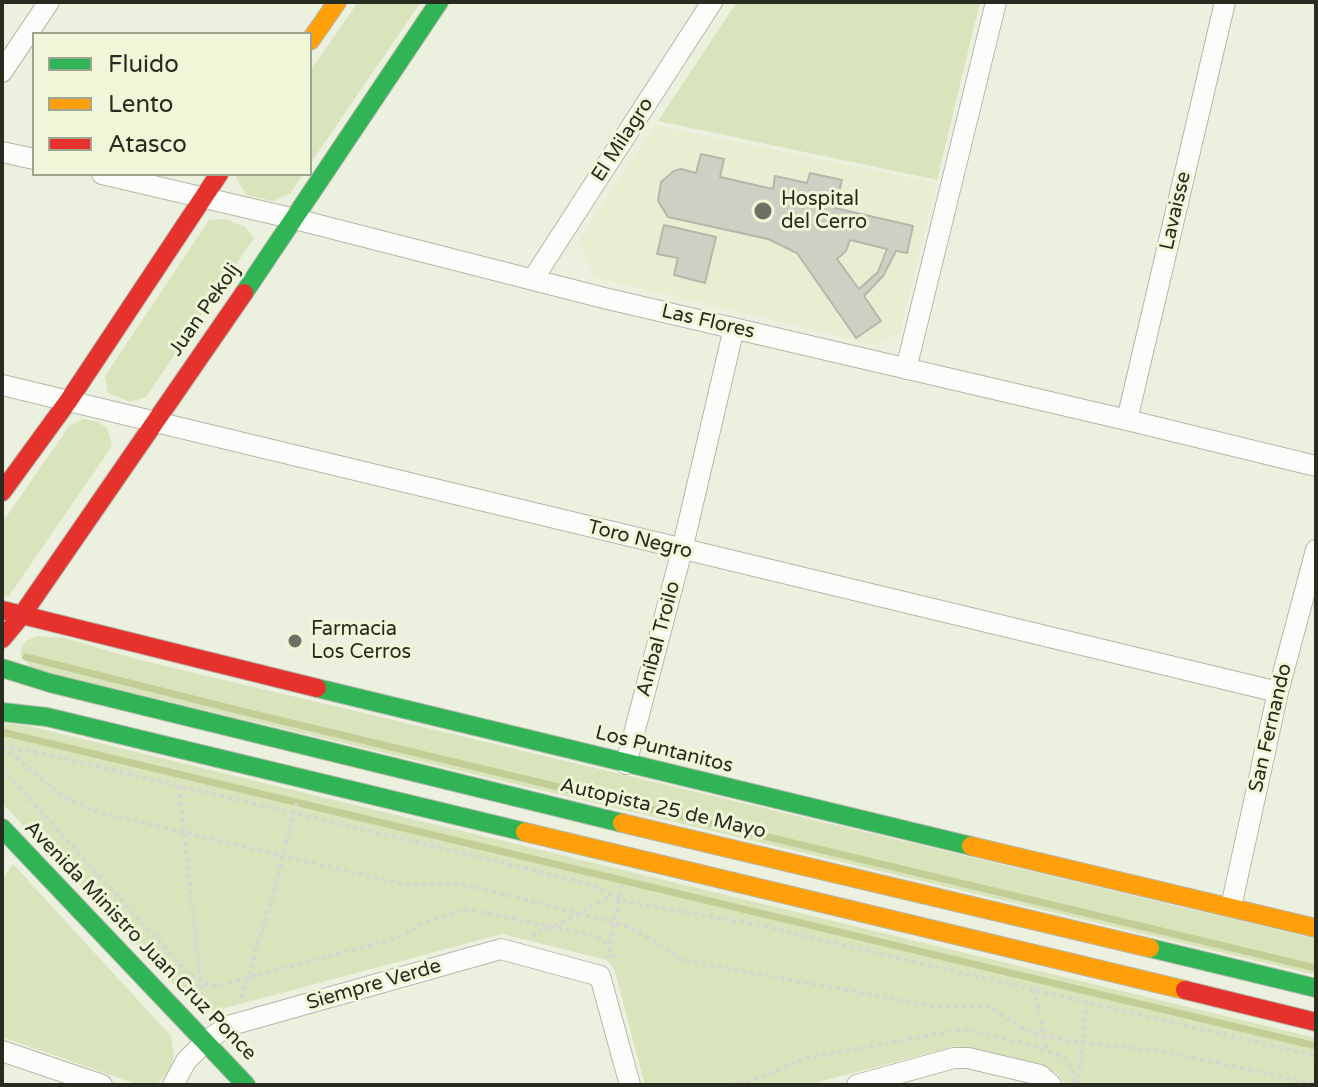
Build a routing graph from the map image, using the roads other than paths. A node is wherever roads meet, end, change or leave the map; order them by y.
1 (49, 2) edge
2 (337, 2) edge
3 (439, 2) edge
4 (712, 2) edge
5 (996, 2) edge
6 (1225, 2) edge
7 (312, 38) edge
8 (2, 72) edge
9 (2, 152) edge
10 (32, 159) edge
11 (111, 176) edge
12 (218, 176) edge
13 (203, 197) junction
14 (295, 219) junction
15 (533, 279) junction
16 (734, 328) junction
17 (906, 369) junction
18 (2, 385) edge
19 (69, 400) junction
20 (1127, 420) junction
21 (154, 421) junction
22 (1316, 466) edge
23 (2, 492) edge
24 (682, 550) junction
25 (1316, 550) edge
26 (2, 610) edge
27 (22, 615) junction
28 (2, 639) edge
29 (2, 668) edge
30 (1278, 692) junction
31 (2, 712) edge
32 (626, 764) junction
33 (2, 828) edge
34 (1231, 907) junction
35 (1316, 928) edge
36 (1316, 988) edge
37 (1316, 1022) edge
38 (206, 1041) junction
39 (2, 1051) edge
40 (102, 1085) edge
41 (173, 1085) edge
42 (246, 1085) edge
43 (630, 1085) edge
44 (857, 1085) edge
45 (1051, 1085) edge

1 - 8 street
2 - 7 street
3 - 14 street, Juan Pekolj
4 - 15 street, El Milagro
5 - 17 street
6 - 20 street, Lavaisse
9 - 10 street
11 - 13 street, Las Flores
12 - 13 street
13 - 14 street, Las Flores
13 - 19 street
14 - 15 street, Las Flores
14 - 21 street, Juan Pekolj
15 - 16 street, Las Flores
16 - 17 street, Las Flores
16 - 24 street, Aníbal Troilo
17 - 20 street, Las Flores
18 - 19 street, Toro Negro
19 - 21 street, Toro Negro
19 - 23 street
20 - 22 street, Las Flores
21 - 24 street, Toro Negro
21 - 27 street, Juan Pekolj
24 - 30 street, Toro Negro
24 - 32 street, Aníbal Troilo
25 - 30 street, San Fernando
26 - 27 street, Los Puntanitos
27 - 28 street, Juan Pekolj
27 - 32 street, Los Puntanitos
29 - 36 street, Autopista 25 de Mayo
30 - 34 street, San Fernando
31 - 37 street
32 - 34 street, Los Puntanitos
33 - 38 street, Avenida Ministro Juan Cruz Ponce
34 - 35 street, Los Puntanitos
38 - 41 street, Siempre Verde
38 - 42 street, Avenida Ministro Juan Cruz Ponce
38 - 43 street, Siempre Verde
39 - 40 street
44 - 45 street

